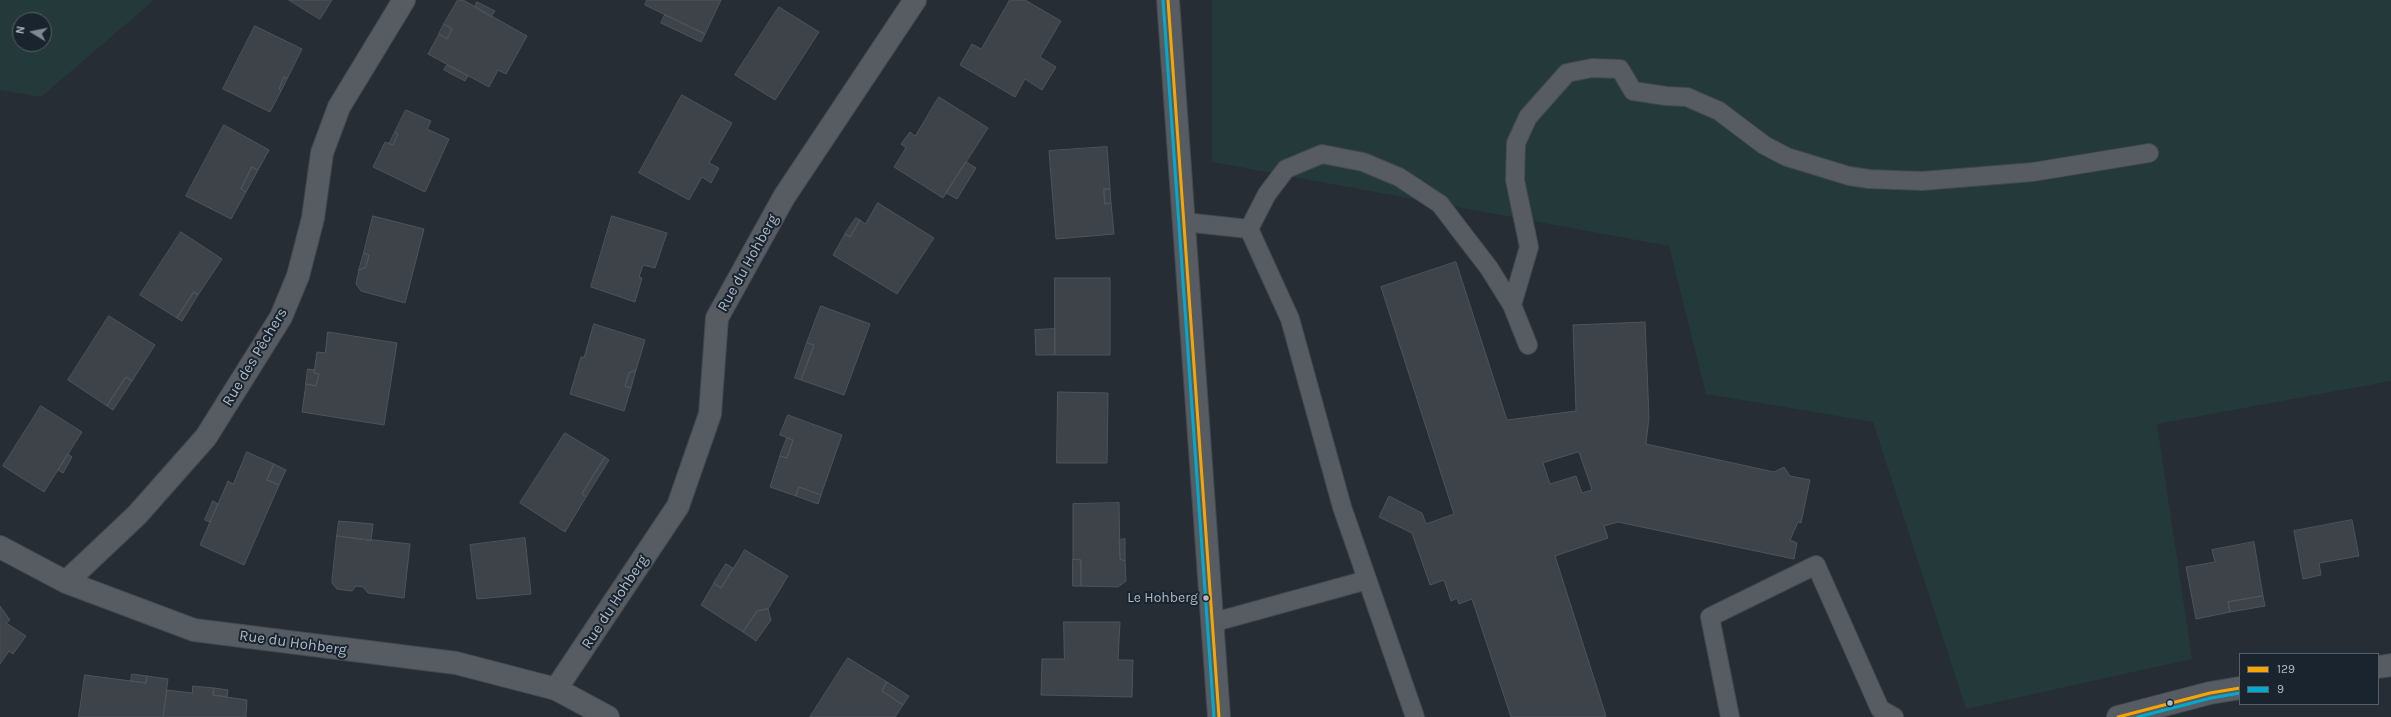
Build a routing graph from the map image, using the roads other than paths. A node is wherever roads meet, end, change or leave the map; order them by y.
1 (404, 0) edge
2 (915, 0) edge
3 (1168, 0) edge
4 (2149, 153) dead end
5 (1184, 222) junction
6 (1249, 229) junction
7 (1512, 305) junction
8 (1528, 345) dead end
9 (0, 546) edge
10 (1367, 580) junction
11 (66, 582) junction
12 (1211, 623) junction
13 (2391, 665) edge
14 (2379, 667) edge
15 (2239, 688) edge
16 (556, 689) junction
17 (608, 717) edge
18 (1219, 717) edge
19 (1415, 717) edge
20 (1730, 717) edge
21 (1894, 717) edge
22 (2118, 717) edge

1 - 11 street, Rue des Pêchers
2 - 16 street, Rue du Hohberg
3 - 5 street
4 - 7 lane
5 - 6 lane
5 - 12 street
6 - 7 lane
6 - 10 lane
7 - 8 lane
9 - 11 street, Rue du Hohberg
10 - 12 lane
10 - 19 lane
11 - 16 street, Rue du Hohberg
12 - 18 street
13 - 14 street
15 - 22 street
16 - 17 street
20 - 21 lane

